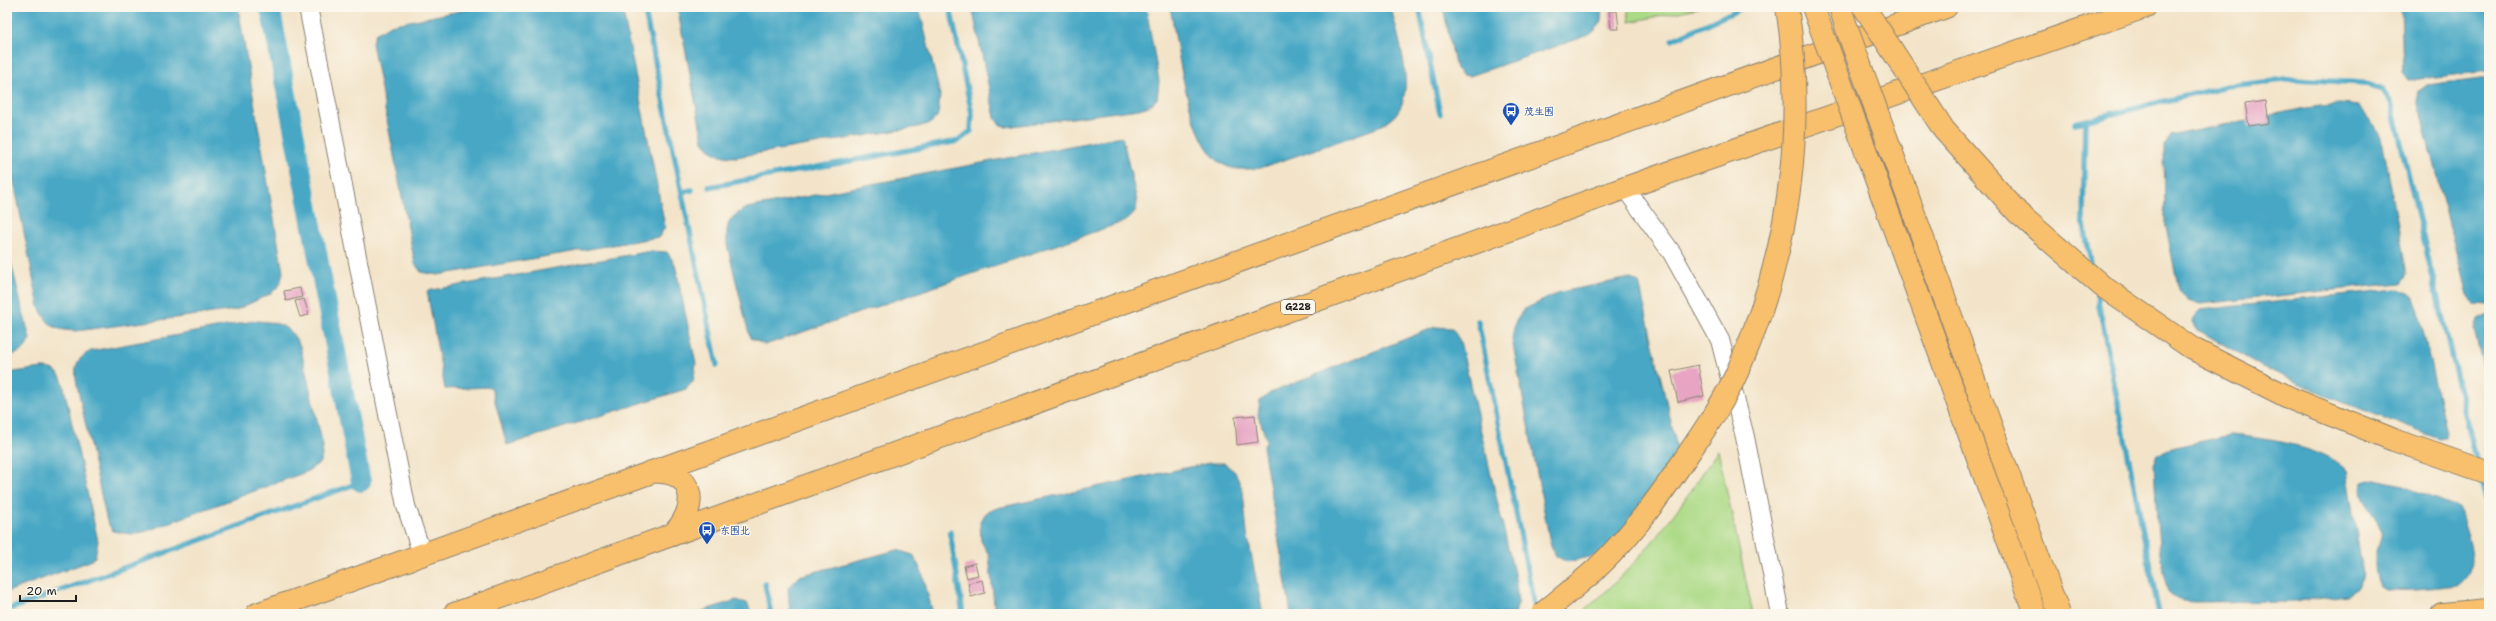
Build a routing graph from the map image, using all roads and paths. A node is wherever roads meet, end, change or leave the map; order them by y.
1 (308, 7) edge
2 (1787, 7) edge
3 (1813, 7) edge
4 (1840, 7) edge
5 (1864, 7) edge
6 (1946, 7) edge
7 (2145, 7) edge
8 (1625, 188) junction
9 (649, 472) junction
10 (2489, 473) edge
11 (672, 535) junction
12 (422, 554) junction
13 (2489, 610) edge
14 (257, 614) edge
15 (454, 614) edge
16 (1542, 614) edge
17 (1780, 614) edge
18 (2035, 614) edge
19 (2059, 614) edge
20 (2442, 614) edge

1 - 12 street
2 - 16 highway, bridge
3 - 18 highway, bridge
4 - 19 highway, bridge
5 - 10 highway, bridge
6 - 9 highway
7 - 8 highway, G228
8 - 11 highway, G228
8 - 17 street
9 - 11 highway
9 - 12 highway
11 - 15 highway, G228
12 - 14 highway
13 - 20 highway

